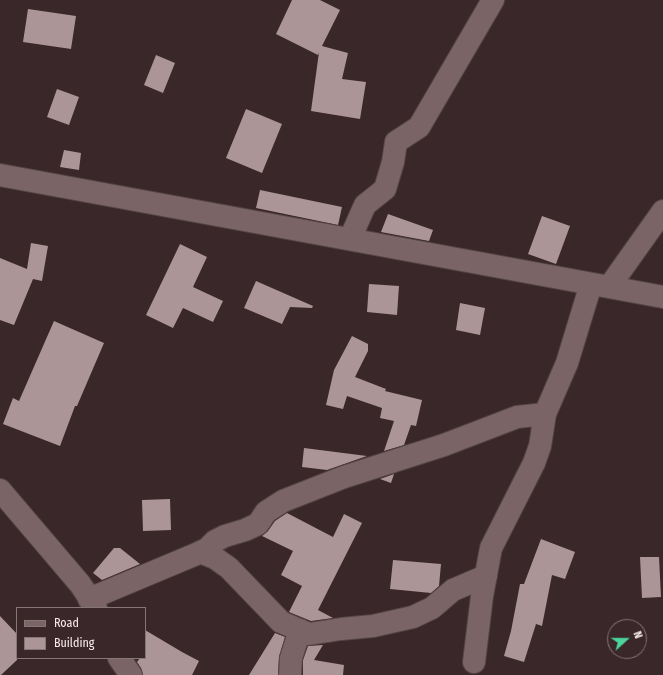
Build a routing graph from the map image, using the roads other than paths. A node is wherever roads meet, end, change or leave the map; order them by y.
1 (493, 0) edge
2 (0, 175) edge
3 (663, 211) edge
4 (350, 239) junction
5 (600, 285) junction
6 (663, 297) edge
7 (545, 414) junction
8 (0, 490) edge
9 (200, 552) junction
10 (486, 576) junction
11 (93, 603) edge
12 (300, 630) junction
13 (120, 659) edge
14 (474, 662) dead end
15 (131, 675) edge
16 (290, 675) edge

1 - 4 street
2 - 4 street
3 - 5 street
4 - 5 street
5 - 6 street
5 - 7 street
7 - 9 street
7 - 10 street
8 - 11 street
9 - 11 street
9 - 12 street
10 - 12 street
10 - 14 street
12 - 16 street
13 - 15 street

